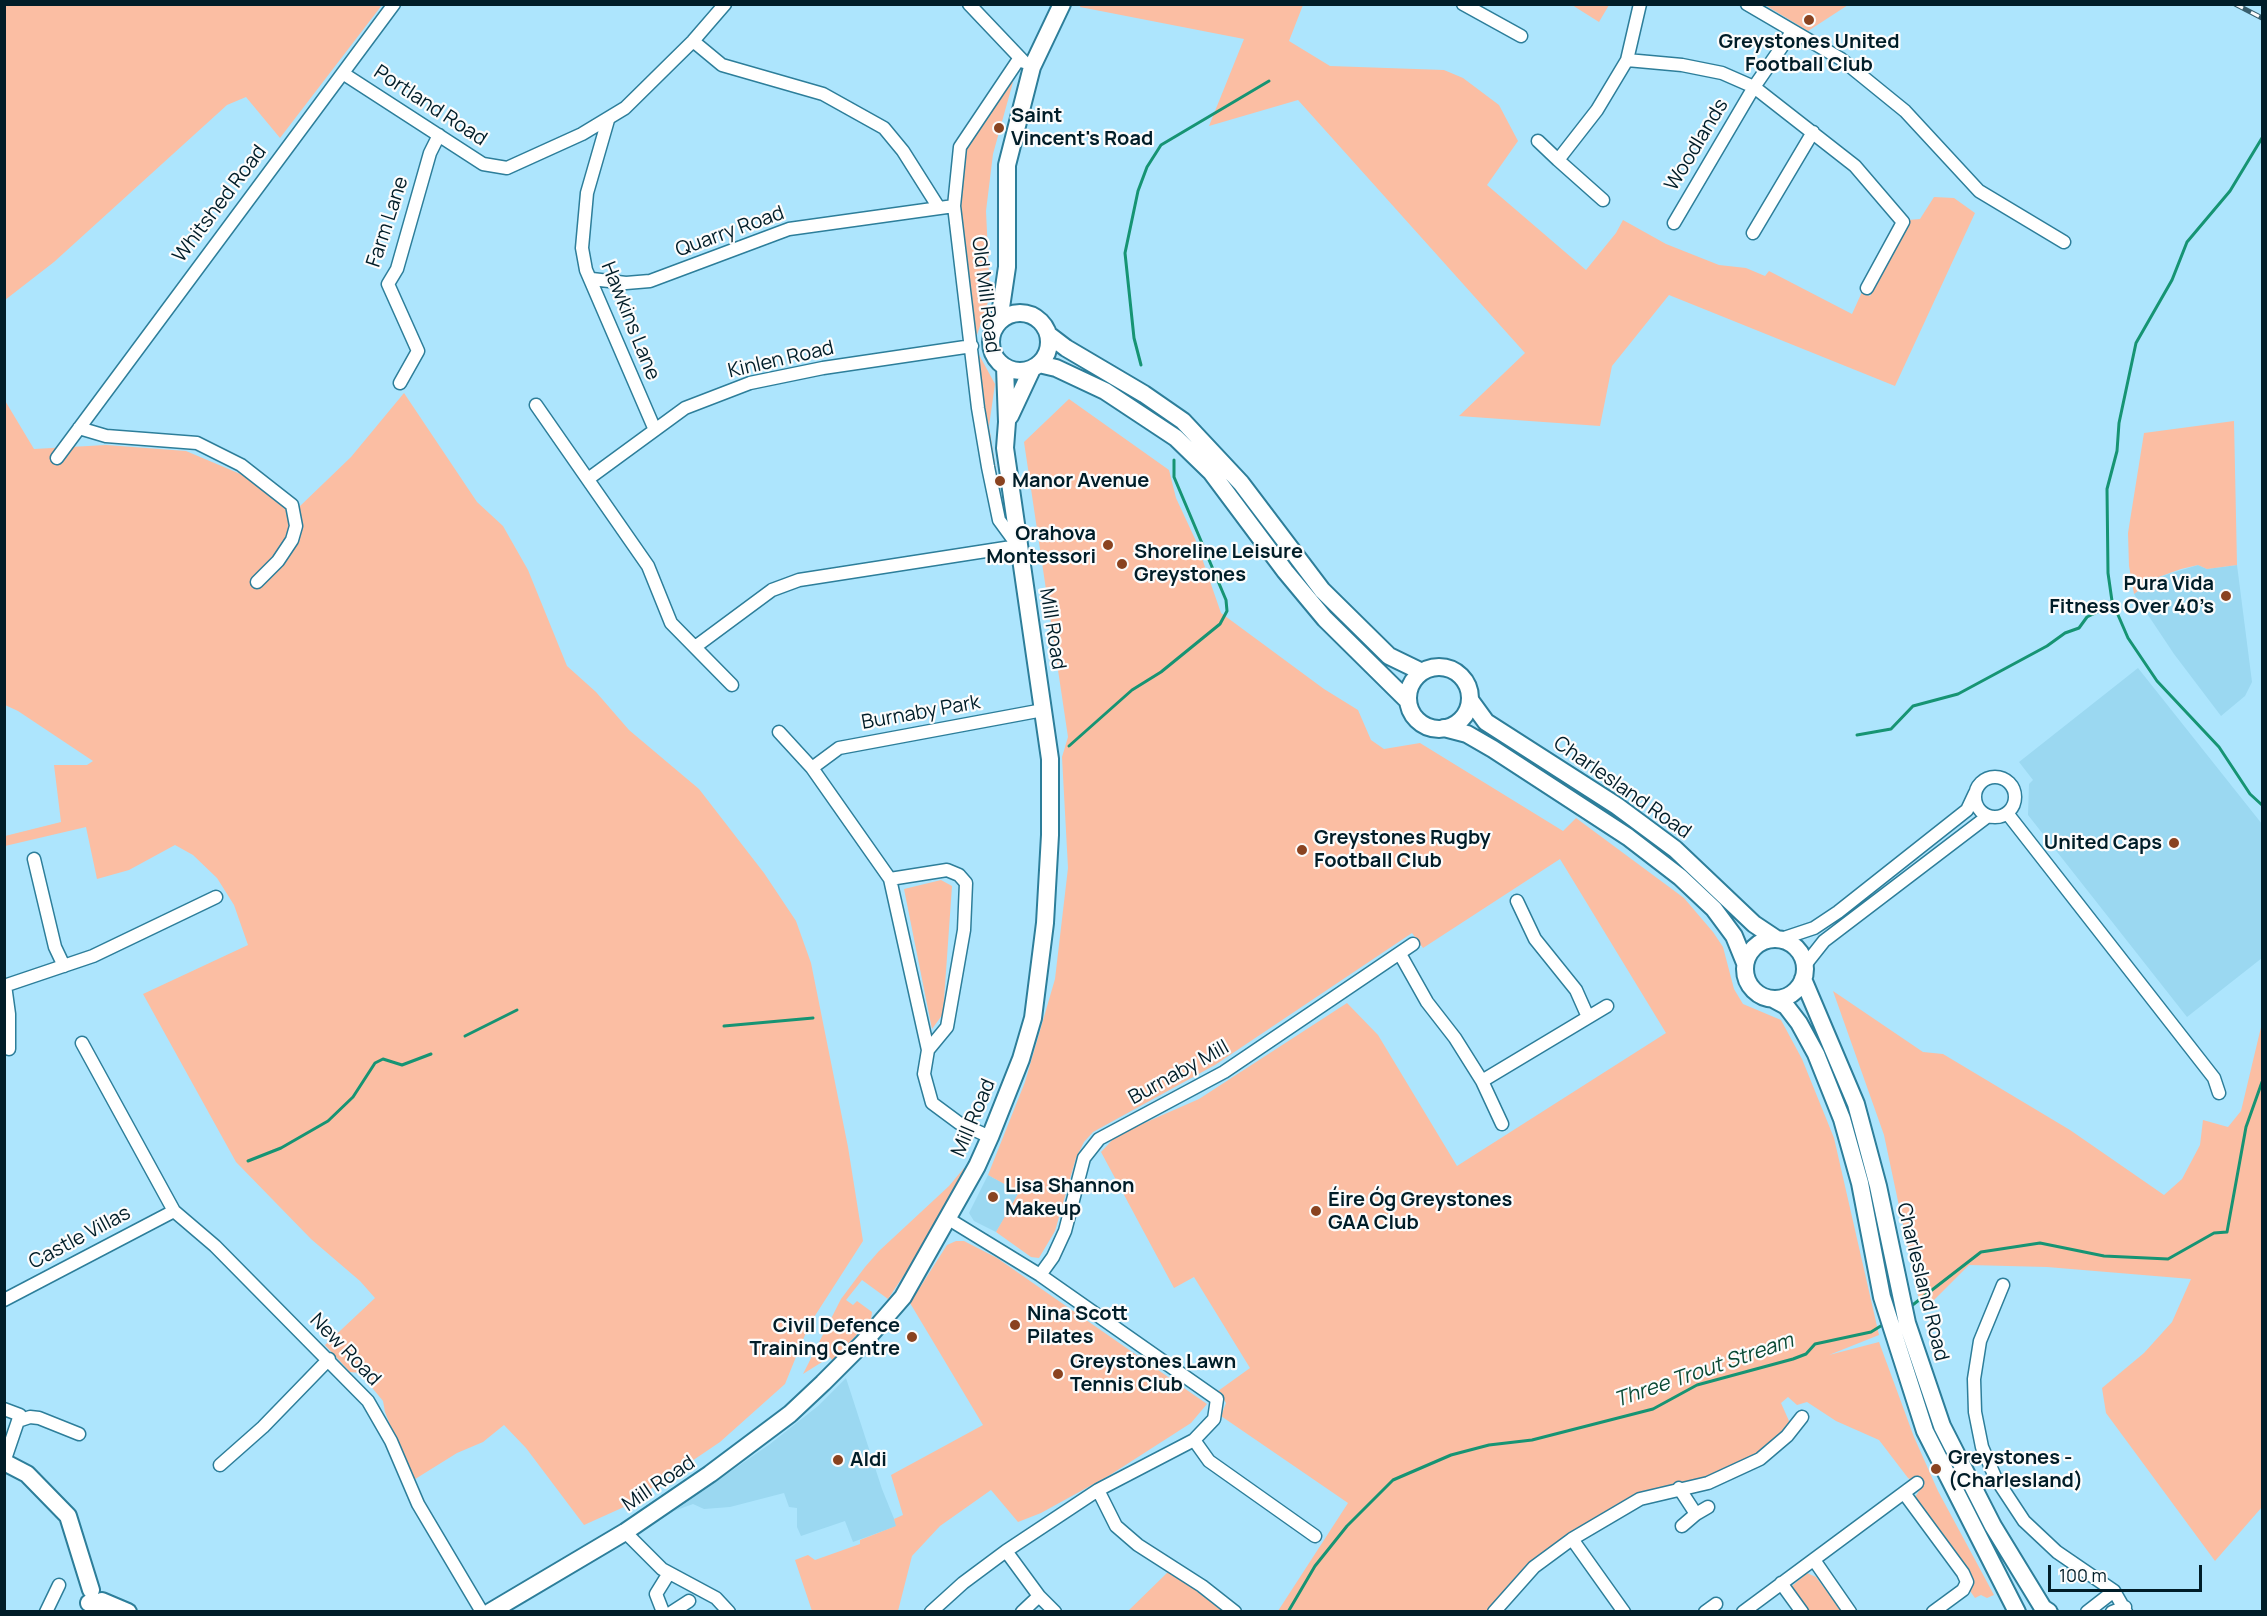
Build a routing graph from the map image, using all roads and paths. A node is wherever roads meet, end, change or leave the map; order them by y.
1 (394, 4) edge
2 (725, 4) edge
3 (969, 4) edge
4 (1062, 4) edge
5 (1463, 4) edge
6 (1640, 4) edge
7 (1747, 4) edge
8 (1792, 32) junction
9 (1521, 36) dead end
10 (693, 41) junction
11 (1627, 60) junction
12 (1025, 63) junction
13 (344, 74) junction
14 (1754, 87) junction
15 (608, 120) junction
16 (1813, 132) junction
17 (439, 135) junction
18 (1538, 141) dead end
19 (1558, 160) junction
20 (1603, 200) dead end
21 (954, 207) junction
22 (939, 208) junction
23 (1674, 223) dead end
24 (1753, 233) dead end
25 (2064, 242) dead end
26 (1007, 267) junction
27 (592, 279) junction
28 (1867, 288) dead end
29 (1028, 313) junction
30 (999, 321) junction
31 (1049, 335) junction
32 (972, 346) junction
33 (1005, 367) junction
34 (1036, 367) junction
35 (400, 383) dead end
36 (536, 405) dead end
37 (1007, 422) junction
38 (80, 428) junction
39 (654, 430) junction
40 (57, 458) dead end
41 (588, 479) junction
42 (1018, 546) junction
43 (257, 582) dead end
44 (695, 647) junction
45 (1422, 672) junction
46 (732, 685) dead end
47 (1408, 700) junction
48 (1470, 700) junction
49 (1043, 710) junction
50 (1444, 728) junction
51 (779, 732) dead end
52 (812, 768) junction
53 (1975, 793) junction
54 (2007, 813) junction
55 (1988, 816) junction
56 (34, 859) dead end
57 (890, 879) junction
58 (216, 897) dead end
59 (1517, 901) dead end
60 (1778, 939) junction
61 (1413, 945) dead end
62 (1400, 954) junction
63 (1744, 963) junction
64 (64, 966) junction
65 (1804, 972) junction
66 (5, 986) edge
67 (1773, 999) junction
68 (1607, 1006) dead end
69 (1588, 1017) junction
70 (82, 1043) dead end
71 (9, 1049) dead end
72 (928, 1050) junction
73 (1482, 1081) junction
74 (2219, 1093) dead end
75 (1502, 1124) dead end
76 (990, 1137) junction
77 (174, 1211) junction
78 (947, 1218) junction
79 (1040, 1275) junction
80 (2003, 1286) dead end
81 (4, 1300) edge
82 (329, 1359) junction
83 (4, 1409) edge
84 (1802, 1417) dead end
85 (18, 1422) junction
86 (79, 1434) dead end
87 (1194, 1440) junction
88 (4, 1462) edge
89 (220, 1465) dead end
90 (1917, 1483) dead end
91 (1679, 1488) junction
92 (1098, 1490) junction
93 (1904, 1493) junction
94 (1708, 1507) dead end
95 (1696, 1514) junction
96 (1682, 1526) dead end
97 (625, 1532) junction
98 (1315, 1536) dead end
99 (1572, 1539) junction
100 (1006, 1551) junction
101 (1814, 1560) junction
102 (669, 1574) junction
103 (1781, 1584) junction
104 (59, 1585) dead end
105 (2114, 1591) junction
106 (1039, 1596) junction
107 (91, 1601) edge
108 (689, 1601) dead end
109 (2126, 1609) edge
110 (46, 1611) edge
111 (128, 1611) edge
112 (482, 1611) edge
113 (490, 1611) edge
114 (663, 1611) edge
115 (672, 1611) edge
116 (729, 1611) edge
117 (931, 1611) edge
118 (1022, 1611) edge
119 (1055, 1611) edge
120 (1235, 1611) edge
121 (1494, 1611) edge
122 (1624, 1611) edge
123 (1743, 1611) edge
124 (1802, 1611) edge
125 (1850, 1611) edge
126 (1933, 1611) edge
127 (2017, 1611) edge
128 (2049, 1611) edge
129 (2087, 1611) edge
130 (2112, 1611) edge

1 - 13 street, Whitshed Road
2 - 10 street, Portland Road
3 - 12 street
4 - 12 main road
5 - 9 street
6 - 11 street
7 - 8 street
8 - 14 street, Woodlands
8 - 25 street
10 - 15 street, Portland Road
10 - 22 street
11 - 14 street, Woodlands
11 - 19 street
12 - 21 street, Old Mill Road
12 - 26 main road
13 - 17 street, Portland Road
13 - 38 street, Whitshed Road
14 - 16 street, Woodlands
14 - 23 street, Woodlands
15 - 17 street, Portland Road
15 - 27 street, Hawkins Lane
16 - 24 street
16 - 28 street, Woodlands
17 - 35 street, Farm Lane
18 - 19 street
19 - 20 street
21 - 22 street, Quarry Road
21 - 32 street, Old Mill Road
22 - 27 street, Quarry Road
26 - 29 main road
26 - 30 main road
27 - 39 street, Hawkins Lane
29 - 30 main road
29 - 31 main road
30 - 33 main road
31 - 34 main road
31 - 45 main road
32 - 39 street, Kinlen Road
32 - 42 street, Old Mill Road
33 - 34 main road
33 - 37 main road, Mill Road
34 - 37 main road, Mill Road
34 - 47 main road
36 - 41 street
37 - 42 main road, Mill Road
38 - 40 street, Whitshed Road
38 - 43 street
39 - 41 street, Kinlen Road
41 - 44 street
42 - 44 street
42 - 49 main road, Mill Road
44 - 46 street
45 - 47 main road
45 - 48 main road
47 - 50 main road
48 - 50 main road
48 - 60 main road, Charlesland Road
49 - 52 street, Burnaby Park
49 - 76 main road, Mill Road
50 - 63 main road, Charlesland Road
51 - 52 street
52 - 57 street
53 - 54 street
53 - 55 street
53 - 60 street
54 - 55 street
54 - 74 street
55 - 65 street
56 - 64 street
57 - 72 street
57 - 72 street
58 - 64 street
59 - 69 street
60 - 63 main road
60 - 65 main road
61 - 62 street, Burnaby Mill
62 - 73 street
62 - 79 street, Burnaby Mill
63 - 67 main road
64 - 66 street
65 - 67 main road
65 - 128 main road, Charlesland Road
66 - 71 street
67 - 127 main road, Charlesland Road
68 - 69 street
69 - 73 street
70 - 77 street
72 - 76 street
73 - 75 street
76 - 78 main road, Mill Road
77 - 81 street, Castle Villas
77 - 82 street, New Road
78 - 79 street
78 - 97 main road, Mill Road
79 - 87 street
80 - 105 street
82 - 89 street
82 - 112 street, New Road
83 - 85 street
84 - 91 street
85 - 86 street
85 - 88 street
87 - 92 street
87 - 98 street
88 - 107 main road
90 - 93 street
91 - 95 street
91 - 99 street
92 - 100 street
92 - 120 street
93 - 101 street
93 - 126 street
94 - 95 street
95 - 96 street
97 - 102 street
97 - 113 main road, Mill Road
99 - 121 street
99 - 122 street
100 - 106 street
100 - 117 street
101 - 103 street
101 - 125 street
102 - 114 street
102 - 116 street
103 - 123 street
103 - 124 street
104 - 110 street
105 - 109 street
105 - 129 street
106 - 118 street
106 - 119 street
107 - 111 main road
108 - 115 street
109 - 130 street

